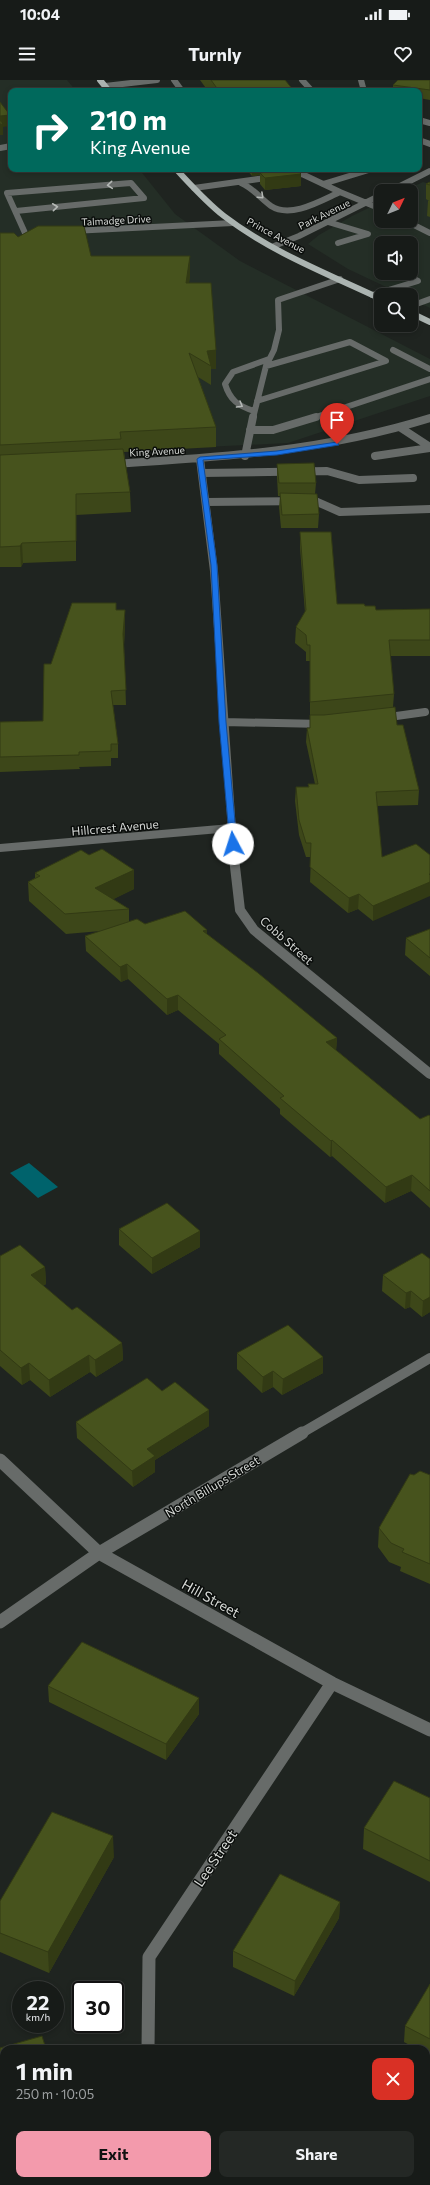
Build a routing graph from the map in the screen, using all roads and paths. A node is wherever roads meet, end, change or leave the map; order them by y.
1 (100, 80) edge
2 (157, 80) edge
3 (302, 80) edge
4 (105, 86) joint
5 (309, 88) edge
6 (430, 171) edge
7 (179, 172) edge
8 (362, 172) edge
9 (241, 183) junction
10 (323, 184) junction
11 (404, 184) edge
12 (194, 188) junction
13 (340, 192) junction
14 (374, 199) edge
15 (366, 203) junction
16 (374, 206) edge
17 (16, 211) junction
18 (328, 222) junction
19 (233, 223) junction
20 (418, 227) edge
21 (64, 232) edge
22 (34, 233) edge
23 (430, 233) edge
24 (338, 243) dead end
25 (274, 246) junction
26 (340, 279) junction
27 (416, 280) edge
28 (372, 295) joint
29 (430, 299) edge
30 (418, 303) edge
31 (418, 317) edge
32 (430, 322) edge
33 (393, 350) dead end
34 (270, 359) junction
35 (266, 366) junction
36 (430, 369) edge
37 (430, 379) edge
38 (257, 401) junction
39 (254, 411) junction
40 (430, 418) edge
41 (401, 428) junction
42 (250, 430) junction
43 (430, 448) edge
44 (245, 456) junction
45 (375, 456) dead end
46 (200, 459) junction
47 (108, 464) edge
48 (202, 473) junction
49 (413, 478) dead end
50 (206, 502) junction
51 (430, 509) edge
52 (425, 712) dead end
53 (376, 719) edge
54 (223, 722) junction
55 (330, 724) edge
56 (232, 828) junction
57 (0, 848) edge
58 (430, 1074) edge
59 (430, 1358) edge
60 (0, 1460) edge
61 (99, 1553) junction
62 (0, 1622) edge
63 (332, 1683) junction
64 (430, 1730) edge
65 (148, 2045) edge

1 - 4 main road
2 - 4 street
3 - 5 street
6 - 11 street
7 - 12 main road, Prince Avenue
8 - 10 street
9 - 10 street
9 - 12 street
9 -> 13 street
10 - 13 street
12 - 19 main road, Prince Avenue
13 - 15 street
14 - 15 street, Park Avenue
15 - 16 street
15 - 18 street, Park Avenue
17 -> 17 street
17 - 22 street
18 - 24 street
18 - 25 street, Park Avenue
19 - 21 street, Talmadge Drive
19 - 25 main road, Prince Avenue
20 - 23 street
25 - 26 main road, Prince Avenue
26 - 28 main road, Prince Avenue
26 - 34 street
27 - 28 street
29 - 30 street
31 - 32 main road
33 - 36 street
34 - 35 street
34 -> 39 street
35 - 38 street
35 - 38 street
37 - 42 street
38 - 39 street
39 - 42 street
40 - 41 street, King Avenue
41 - 43 street
41 - 44 street, King Avenue
42 - 44 street
43 - 45 street
44 - 46 street, King Avenue
46 - 47 street, King Avenue
46 - 48 street, Cobb Street
48 - 49 street
48 - 50 street, Cobb Street
50 - 51 street
50 - 54 street, Cobb Street
52 - 53 street
54 - 55 street
54 - 56 street, Cobb Street
56 - 57 street, Hillcrest Avenue
56 - 58 street, Cobb Street
59 - 61 street, North Billups Street
60 - 61 street, Hill Street
61 - 62 street, North Billups Street
61 - 63 street, Hill Street
63 - 64 street, Hill Street
63 - 65 street, Lee Street

